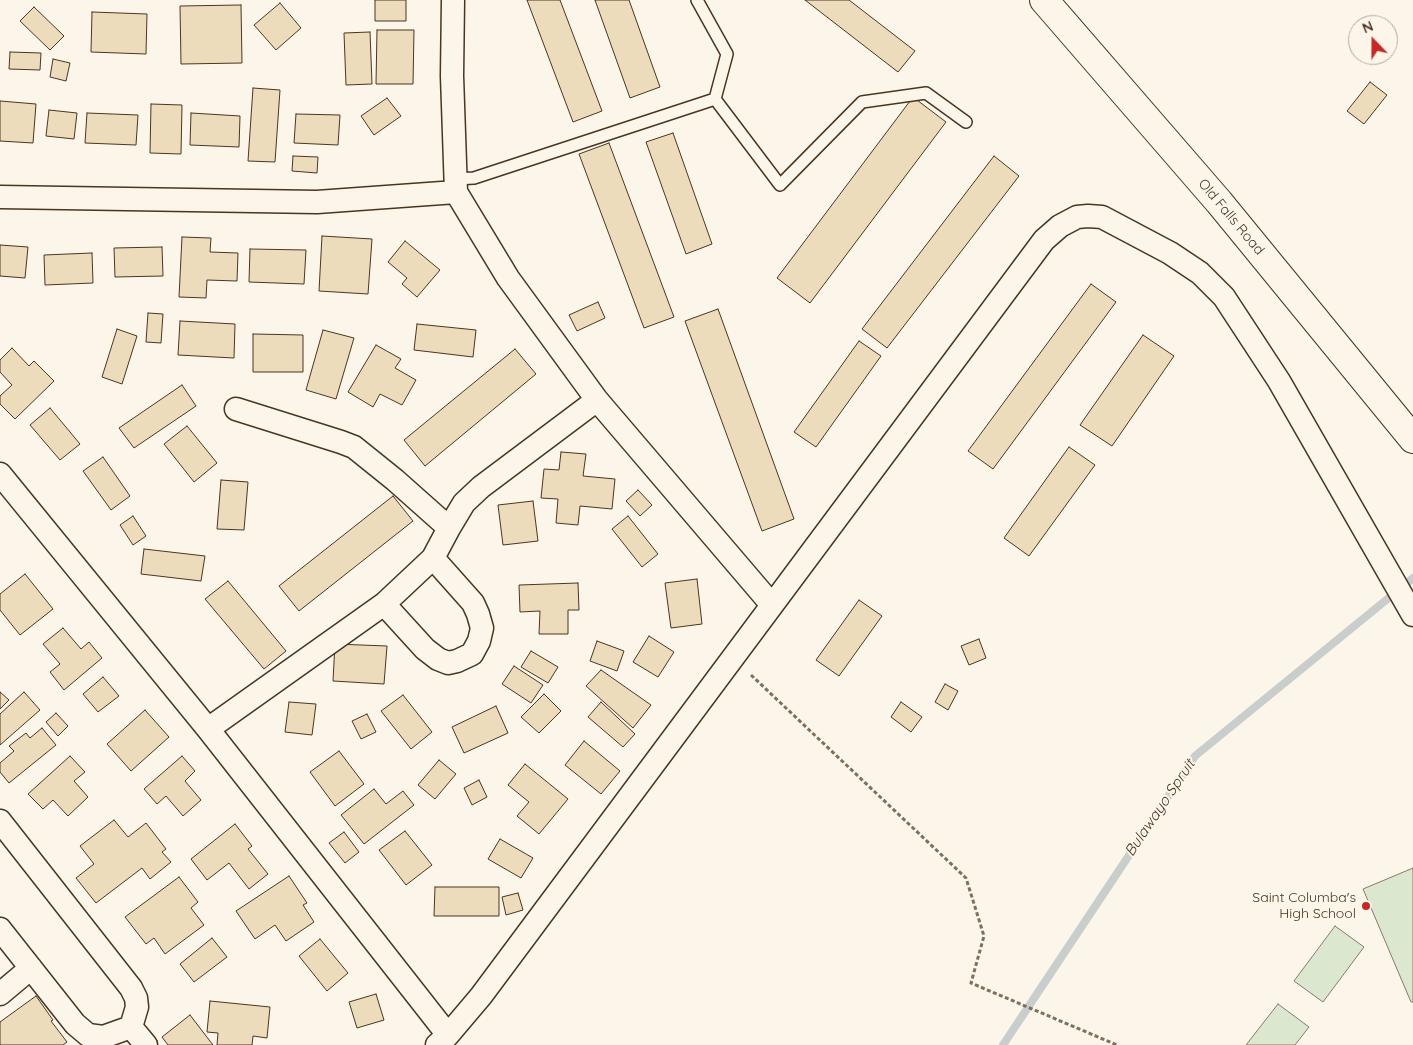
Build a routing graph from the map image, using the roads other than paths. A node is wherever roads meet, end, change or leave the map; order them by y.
1 (453, 0) edge
2 (697, 0) edge
3 (1044, 0) edge
4 (715, 99) junction
5 (966, 122) dead end
6 (455, 186) junction
7 (0, 197) edge
8 (597, 400) junction
9 (236, 409) dead end
10 (1413, 438) edge
11 (0, 474) edge
12 (449, 528) junction
13 (433, 558) junction
14 (384, 604) junction
15 (772, 605) junction
16 (1413, 615) edge
17 (208, 728) junction
18 (0, 821) edge
19 (0, 929) edge
20 (31, 968) junction
21 (0, 994) edge
22 (131, 1027) junction
23 (442, 1040) edge
24 (146, 1045) edge

1 - 6 street
2 - 4 lane
3 - 10 street, Old Falls Road
4 - 5 lane
4 - 6 lane
6 - 7 street
6 - 8 street
8 - 12 street
8 - 15 street
9 - 12 street
11 - 17 street
12 - 13 street
13 - 14 street
13 - 14 street
14 - 17 street
15 - 16 street
15 - 23 street
17 - 23 street
18 - 22 street
19 - 20 street
20 - 21 street
20 - 22 street
22 - 24 street

